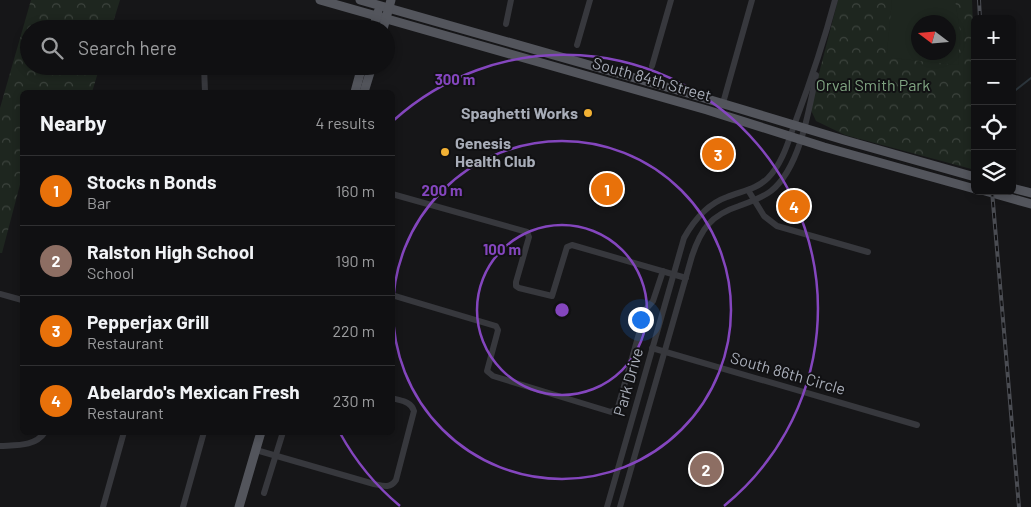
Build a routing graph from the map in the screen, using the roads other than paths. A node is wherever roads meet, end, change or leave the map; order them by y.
1 (320, 0) edge
2 (360, 0) edge
3 (512, 0) edge
4 (590, 0) edge
5 (671, 0) edge
6 (752, 0) edge
7 (835, 0) edge
8 (385, 3) edge
9 (377, 16) junction
10 (386, 18) junction
11 (376, 20) edge
12 (393, 20) edge
13 (395, 21) edge
14 (506, 24) dead end
15 (577, 45) dead end
16 (652, 66) dead end
17 (204, 75) edge
18 (360, 75) edge
19 (369, 75) edge
20 (204, 90) edge
21 (356, 90) edge
22 (365, 90) edge
23 (723, 103) junction
24 (799, 126) junction
25 (790, 136) junction
26 (800, 139) junction
27 (971, 176) edge
28 (971, 187) edge
29 (1016, 189) edge
30 (748, 190) junction
31 (1031, 193) edge
32 (395, 195) edge
33 (999, 195) edge
34 (754, 200) junction
35 (1031, 204) edge
36 (868, 252) dead end
37 (663, 271) junction
38 (674, 274) junction
39 (686, 278) junction
40 (0, 294) edge
41 (395, 296) edge
42 (20, 299) edge
43 (652, 348) junction
44 (665, 351) junction
45 (395, 399) edge
46 (917, 425) dead end
47 (42, 435) edge
48 (123, 435) edge
49 (203, 435) edge
50 (260, 435) edge
51 (281, 435) edge
52 (0, 446) edge
53 (256, 450) junction
54 (275, 456) junction
55 (264, 493) dead end
56 (103, 507) edge
57 (183, 507) edge
58 (239, 507) edge
59 (607, 507) edge
60 (620, 507) edge

1 - 9 main road, South 84th Street
2 - 8 main road, South 84th Street
3 - 14 street
4 - 15 street
5 - 16 street
6 - 23 street
7 - 24 street, Park Drive
8 - 9 main road
8 - 10 main road
8 - 23 main road, South 84th Street
9 - 10 main road, South 84th Street
9 - 11 main road
10 - 12 main road, South 84th Street
13 - 25 main road, South 84th Street
17 - 20 street
18 - 21 main road
19 - 22 main road
23 - 24 main road, South 84th Street
24 - 25 street, Park Drive
24 - 26 street, Park Drive
24 - 27 main road, South 84th Street
25 - 26 main road, South 84th Street
25 - 30 street, Park Drive
26 - 28 main road, South 84th Street
26 - 34 street, Park Drive
29 - 31 main road
30 - 34 street
30 - 38 street, Park Drive
32 - 37 street
33 - 35 main road
34 - 36 street
34 - 39 street, Park Drive
37 - 38 street
37 - 41 street
38 - 39 street
38 - 43 street, Park Drive
39 - 44 street, Park Drive
40 - 42 street
43 - 44 street, South 86th Circle
43 - 59 street, Park Drive
44 - 46 street, South 86th Circle
44 - 60 street, Park Drive
45 - 54 street
47 - 52 street
48 - 56 street
49 - 57 street
50 - 53 main road
51 - 54 street
53 - 54 street
53 - 58 main road
54 - 55 street

